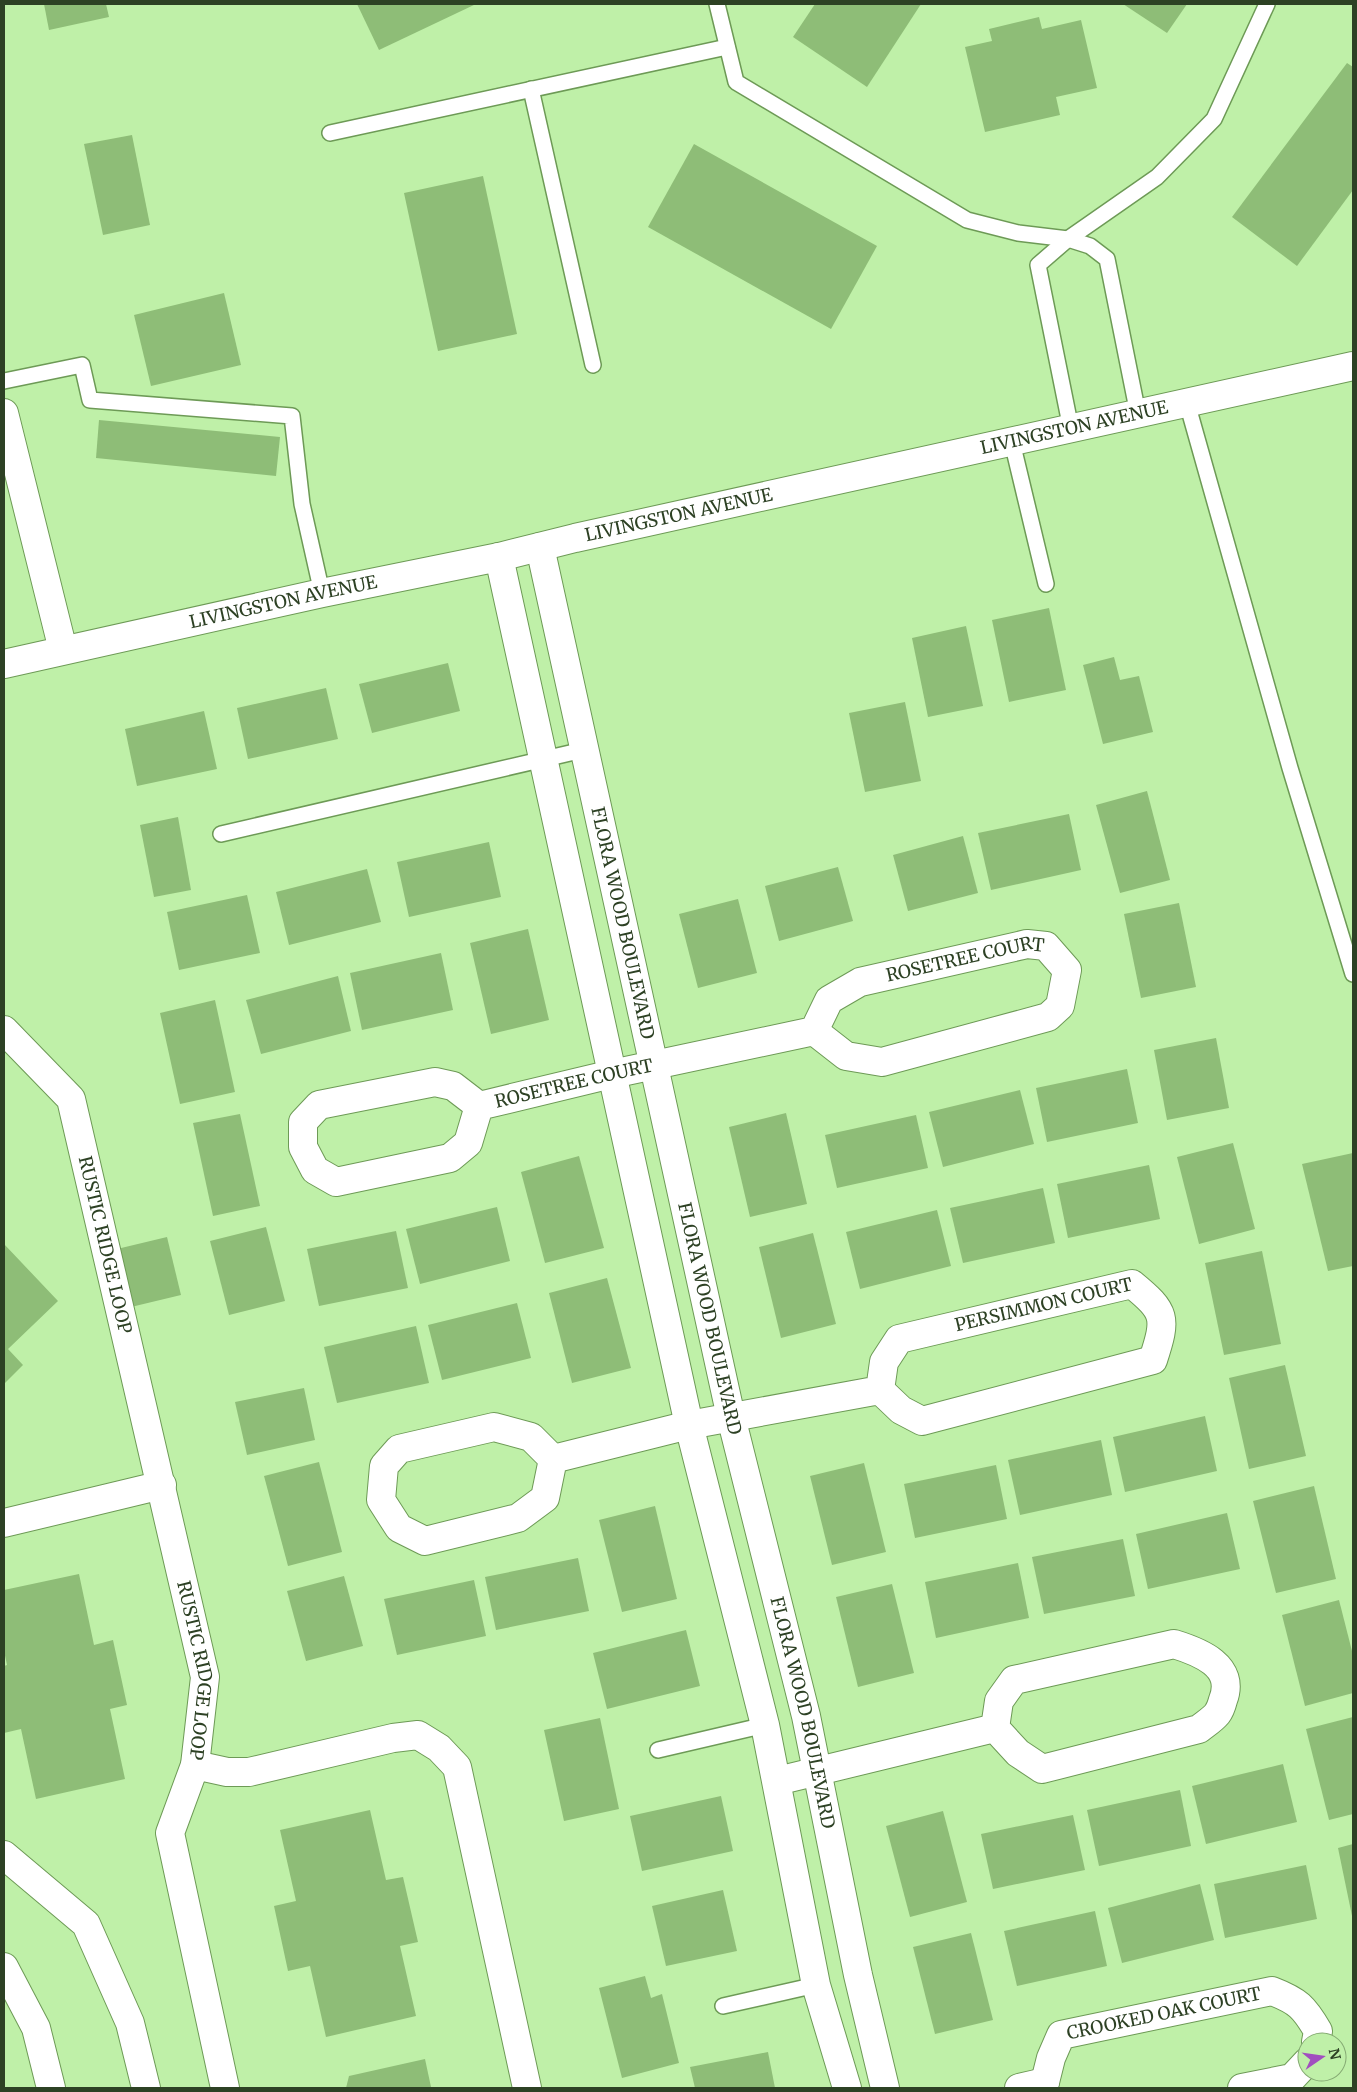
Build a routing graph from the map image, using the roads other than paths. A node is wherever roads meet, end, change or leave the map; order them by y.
1 (717, 4) edge
2 (1267, 4) edge
3 (727, 47) junction
4 (531, 89) junction
5 (330, 133) dead end
6 (1068, 239) junction
7 (594, 366) dead end
8 (1353, 366) edge
9 (4, 382) edge
10 (1187, 403) junction
11 (1138, 414) junction
12 (5, 422) edge
13 (1071, 428) junction
14 (1012, 442) junction
15 (540, 547) junction
16 (499, 558) junction
17 (1046, 584) dead end
18 (322, 593) junction
19 (63, 650) junction
20 (4, 664) edge
21 (583, 750) junction
22 (542, 760) junction
23 (221, 834) dead end
24 (1353, 974) edge
25 (4, 1030) edge
26 (814, 1031) junction
27 (653, 1065) junction
28 (612, 1074) junction
29 (479, 1106) junction
30 (880, 1390) junction
31 (731, 1418) junction
32 (689, 1425) junction
33 (553, 1459) junction
34 (162, 1485) junction
35 (4, 1523) edge
36 (765, 1725) junction
37 (995, 1728) junction
38 (658, 1750) dead end
39 (195, 1765) junction
40 (818, 1770) junction
41 (777, 1781) junction
42 (4, 1855) edge
43 (4, 1966) edge
44 (816, 1985) junction
45 (723, 2006) dead end
46 (1318, 2032) edge
47 (1297, 2073) edge
48 (1048, 2085) edge
49 (51, 2088) edge
50 (146, 2088) edge
51 (225, 2088) edge
52 (527, 2088) edge
53 (847, 2088) edge
54 (885, 2088) edge
55 (1020, 2088) edge
56 (1242, 2088) edge

1 - 3 lane
2 - 6 lane
3 - 4 lane
3 - 6 lane
4 - 5 lane
4 - 7 lane
6 - 11 lane
6 - 13 lane
8 - 10 street, LIVINGSTON AVENUE
9 - 18 lane
10 - 11 street, LIVINGSTON AVENUE
10 - 24 lane
11 - 13 street, LIVINGSTON AVENUE
12 - 19 street
13 - 14 street, LIVINGSTON AVENUE
14 - 15 street, LIVINGSTON AVENUE
14 - 17 lane
15 - 16 street, LIVINGSTON AVENUE
15 - 21 street, FLORA WOOD BOULEVARD
16 - 18 street, LIVINGSTON AVENUE
16 - 22 street
18 - 19 street, LIVINGSTON AVENUE
19 - 20 street, LIVINGSTON AVENUE
21 - 22 lane
21 - 27 street, FLORA WOOD BOULEVARD
22 - 23 lane
22 - 28 street
25 - 34 street, RUSTIC RIDGE LOOP
26 - 26 street, ROSETREE COURT
26 - 27 street, ROSETREE COURT
27 - 28 street, ROSETREE COURT
27 - 31 street, FLORA WOOD BOULEVARD
28 - 29 street, ROSETREE COURT
28 - 32 street
29 - 29 street, ROSETREE COURT
30 - 30 street, PERSIMMON COURT
30 - 31 street
31 - 32 street
31 - 40 street, FLORA WOOD BOULEVARD
32 - 33 street
32 - 36 street
33 - 33 street
34 - 35 street
34 - 39 street, RUSTIC RIDGE LOOP
36 - 38 lane
36 - 41 street
37 - 37 street
37 - 40 street
39 - 51 street, RUSTIC RIDGE LOOP
39 - 52 street
40 - 41 street
40 - 54 street, FLORA WOOD BOULEVARD
41 - 44 street
42 - 50 street
43 - 49 street
44 - 45 lane
44 - 53 street
46 - 48 street, CROOKED OAK COURT
47 - 56 street
48 - 55 street, CROOKED OAK COURT

